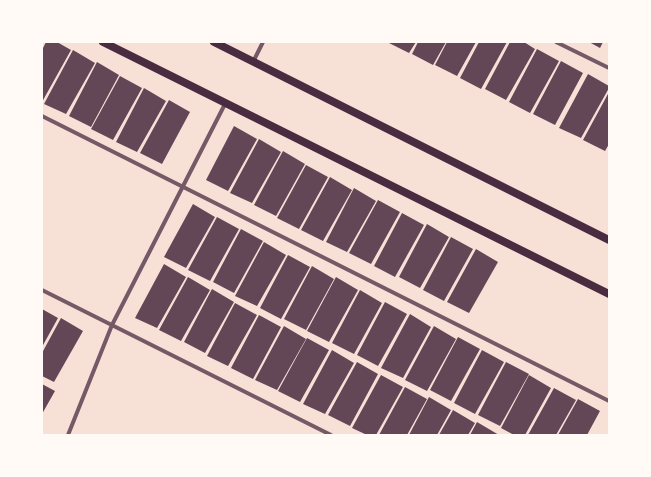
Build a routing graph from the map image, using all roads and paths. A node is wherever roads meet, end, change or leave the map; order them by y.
1 (103, 42) edge
2 (214, 42) edge
3 (263, 42) edge
4 (556, 42) edge
5 (253, 62) junction
6 (609, 68) edge
7 (225, 104) junction
8 (42, 116) edge
9 (183, 187) junction
10 (609, 240) edge
11 (42, 290) edge
12 (609, 294) edge
13 (112, 325) junction
14 (609, 401) edge
15 (68, 435) edge
16 (331, 435) edge

1 - 7 main road
2 - 5 main road
3 - 5 street
4 - 6 street
5 - 10 main road
7 - 9 street
7 - 12 main road
8 - 9 street
9 - 13 street
9 - 14 street
11 - 13 street
13 - 15 street
13 - 16 street

